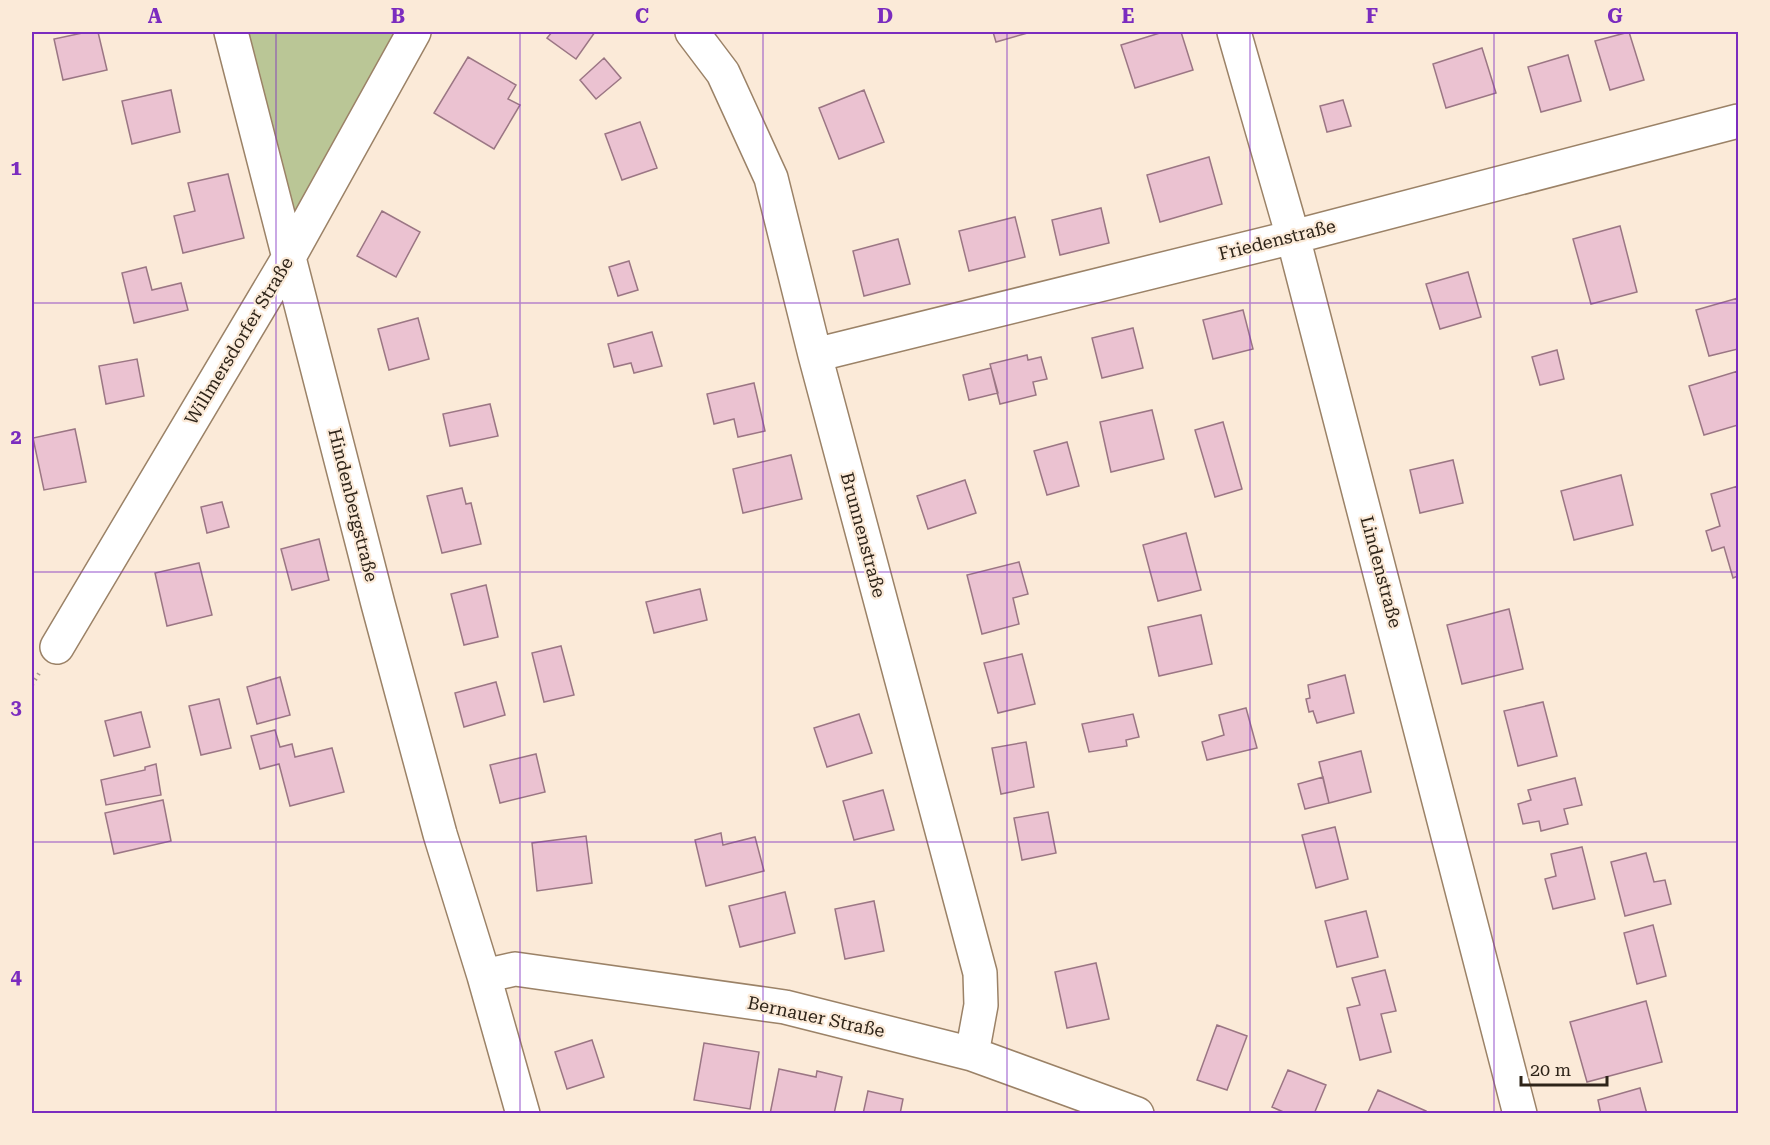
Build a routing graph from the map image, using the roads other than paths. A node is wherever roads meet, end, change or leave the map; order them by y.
1 (231, 32) edge
2 (414, 32) edge
3 (692, 32) edge
4 (1234, 32) edge
5 (1738, 121) edge
6 (1293, 237) junction
7 (289, 257) junction
8 (814, 355) junction
9 (57, 647) dead end
10 (484, 976) junction
11 (972, 1054) junction
12 (523, 1113) edge
13 (1137, 1113) edge
14 (1520, 1113) edge

1 - 7 street, Hindenbergstraße
2 - 7 street, Willmersdorfer Straße
3 - 8 street, Brunnenstraße
4 - 6 street, Lindenstraße
5 - 6 street, Friedenstraße
6 - 8 street, Friedenstraße
6 - 14 street, Lindenstraße
7 - 9 street, Willmersdorfer Straße
7 - 10 street, Hindenbergstraße
8 - 11 street, Brunnenstraße
10 - 11 street, Bernauer Straße
10 - 12 street, Hindenbergstraße
11 - 13 street, Bernauer Straße

